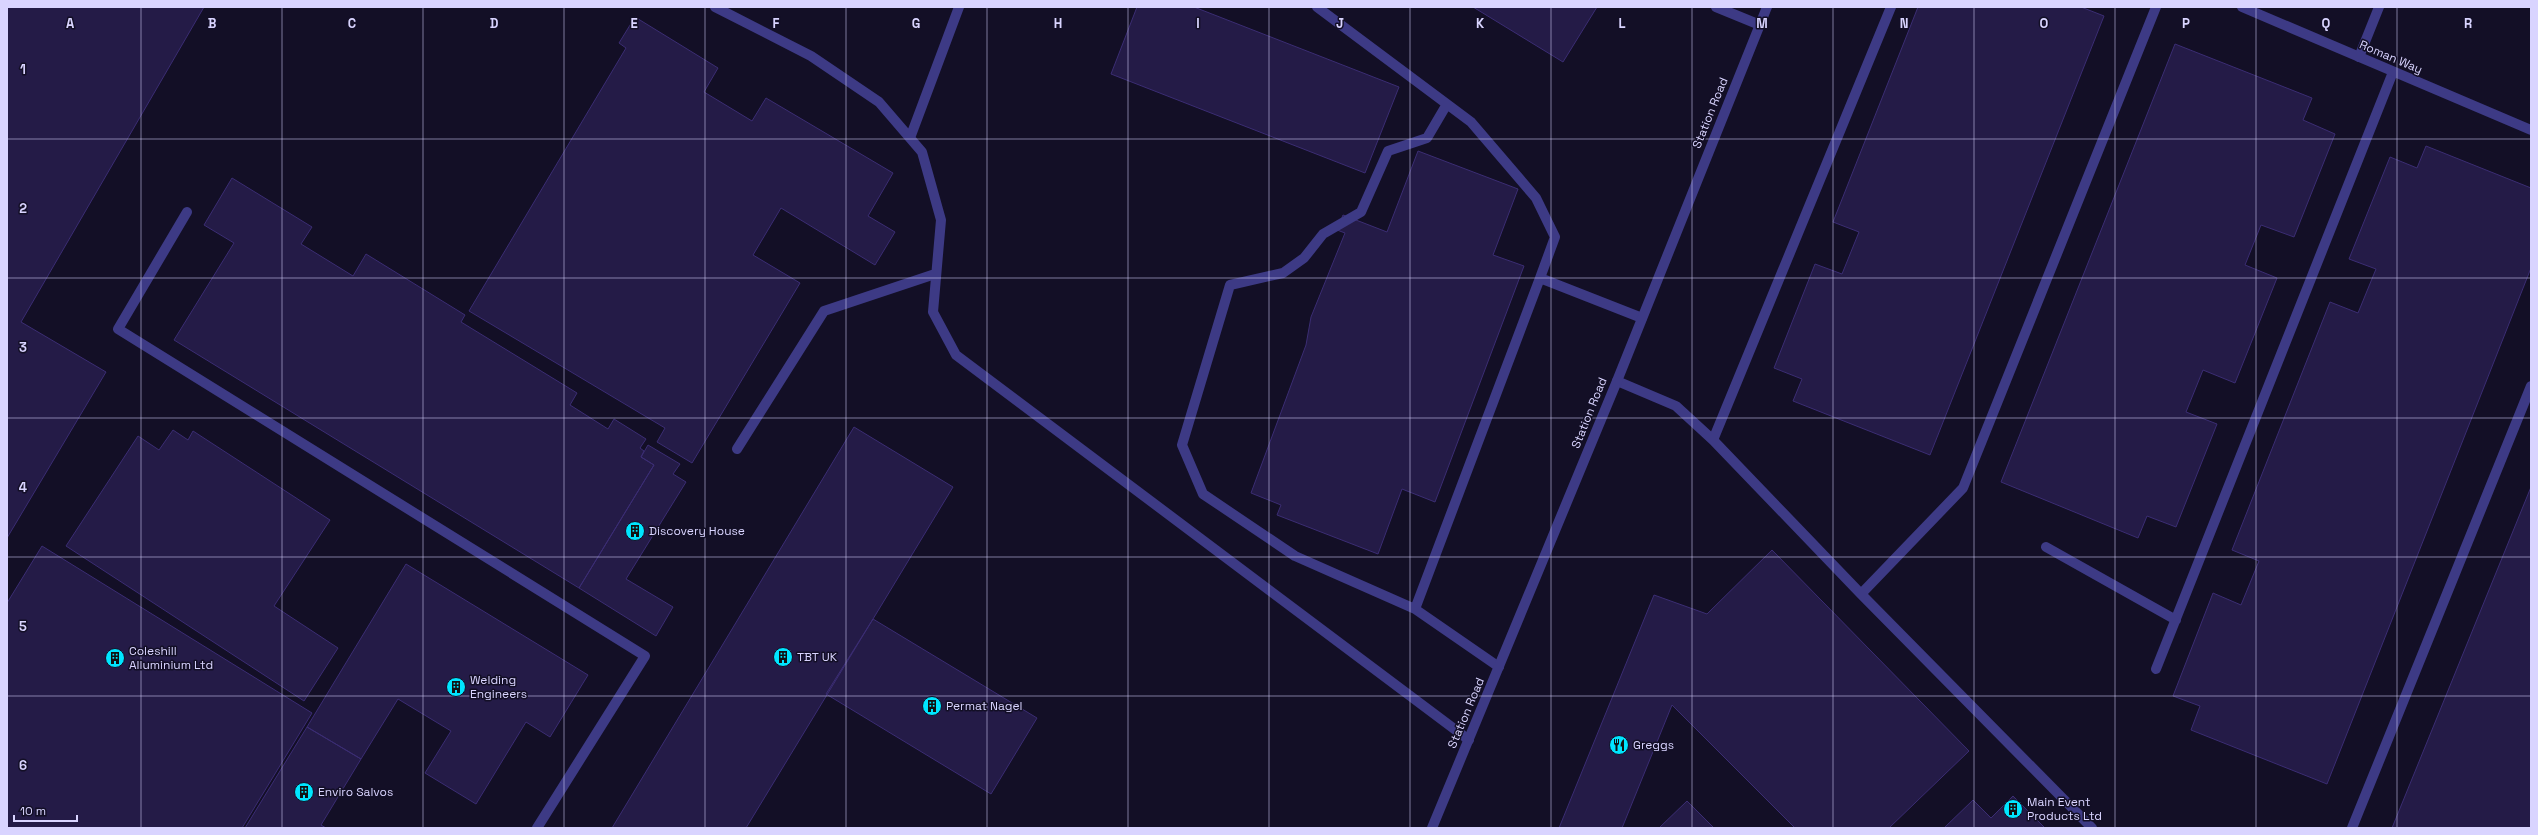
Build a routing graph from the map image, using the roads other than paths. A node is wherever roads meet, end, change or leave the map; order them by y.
1 (715, 7) edge
2 (959, 7) edge
3 (1317, 7) edge
4 (1716, 7) edge
5 (1767, 7) edge
6 (1891, 7) edge
7 (2156, 7) edge
8 (2242, 7) edge
9 (2379, 7) edge
10 (1760, 25) junction
11 (2359, 57) junction
12 (2393, 72) junction
13 (1447, 104) junction
14 (2531, 130) edge
15 (910, 138) junction
16 (187, 212) dead end
17 (934, 274) junction
18 (1540, 278) junction
19 (1642, 318) junction
20 (1617, 381) junction
21 (2531, 386) edge
22 (1713, 440) junction
23 (737, 449) dead end
24 (2046, 547) dead end
25 (1860, 594) junction
26 (1414, 608) junction
27 (2176, 620) junction
28 (1499, 667) junction
29 (2156, 669) dead end
30 (1468, 740) junction
31 (537, 828) edge
32 (1432, 828) edge
33 (2092, 828) edge
34 (2352, 828) edge

1 - 15 street
2 - 15 street
3 - 13 street
4 - 10 street
5 - 10 street, Station Road
6 - 22 street
7 - 25 street
8 - 11 street, Roman Way
9 - 11 street
10 - 19 street, Station Road
11 - 12 street, Roman Way
12 - 14 street, Roman Way
12 - 27 street
13 - 18 street
13 - 26 street
15 - 17 street
16 - 31 street
17 - 23 street
17 - 30 street
18 - 19 street
18 - 26 street
19 - 20 street, Station Road
20 - 22 street
20 - 28 street, Station Road
21 - 34 street
22 - 25 street
24 - 27 street
25 - 33 street
26 - 28 street
27 - 29 street
28 - 30 street, Station Road
30 - 32 street, Station Road

